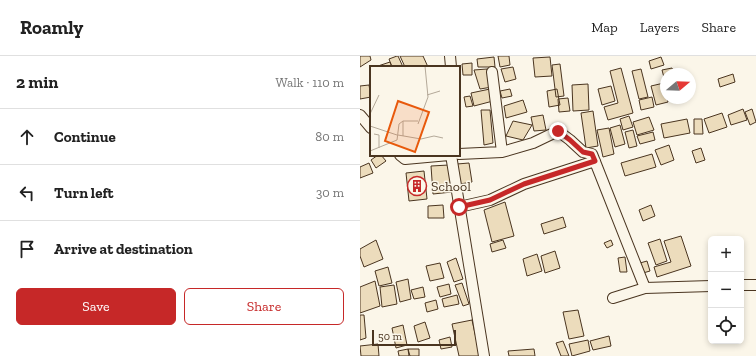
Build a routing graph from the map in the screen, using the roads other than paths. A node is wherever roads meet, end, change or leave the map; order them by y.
1 (450, 56) edge
2 (451, 66) edge
3 (492, 72) dead end
4 (360, 115) edge
5 (370, 127) edge
6 (502, 152) junction
7 (460, 154) edge
8 (401, 156) edge
9 (439, 156) edge
10 (450, 156) edge
11 (595, 161) junction
12 (459, 207) junction
13 (756, 285) edge
14 (708, 286) edge
15 (744, 286) edge
16 (645, 288) junction
17 (613, 298) dead end
18 (484, 356) edge

1 - 2 street
3 - 6 street
4 - 5 street
6 - 7 street
6 - 11 street
8 - 9 street
10 - 12 street
11 - 12 street
11 - 16 street
12 - 18 street
13 - 15 street
14 - 16 street
16 - 17 street

